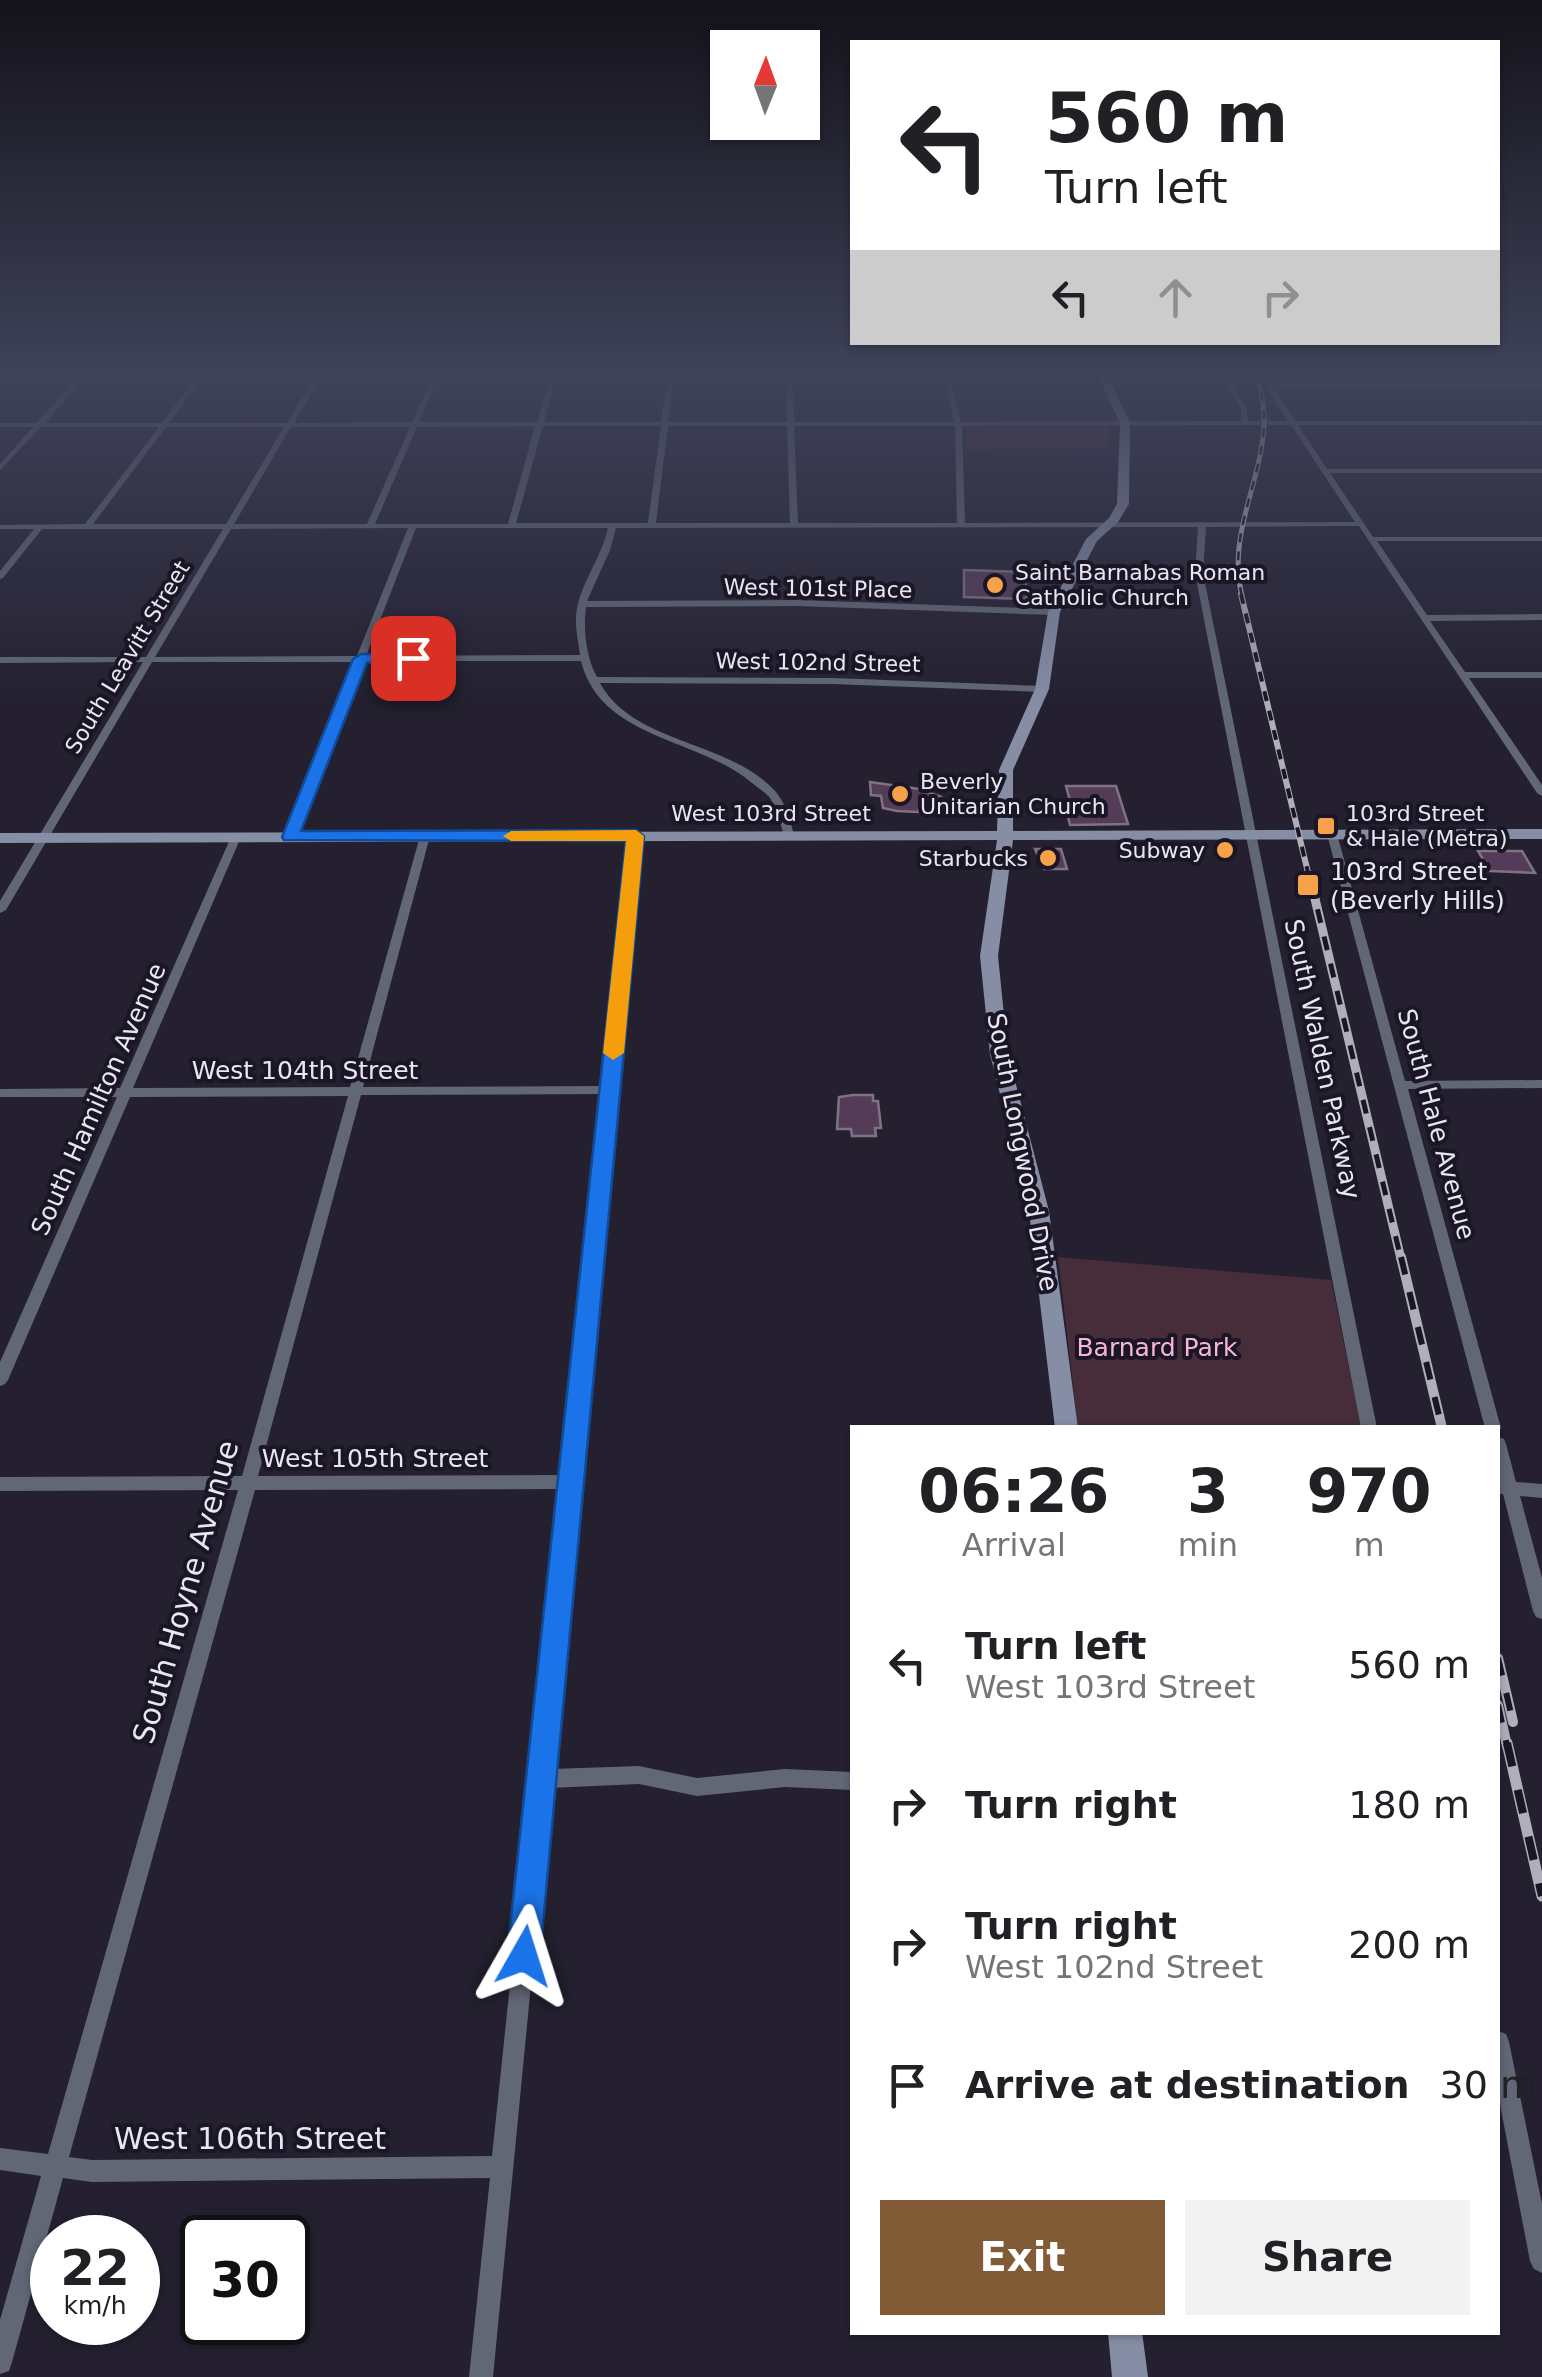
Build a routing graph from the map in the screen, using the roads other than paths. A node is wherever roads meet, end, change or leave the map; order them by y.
1 (120, 484) edge
2 (254, 484) edge
3 (388, 484) edge
4 (523, 484) edge
5 (657, 484) edge
6 (793, 484) edge
7 (960, 484) edge
8 (1123, 484) edge
9 (1334, 484) edge
10 (1108, 524) junction
11 (1202, 524) junction
12 (1360, 524) junction
13 (794, 525) junction
14 (961, 525) junction
15 (229, 526) junction
16 (370, 526) junction
17 (413, 526) junction
18 (511, 526) junction
19 (613, 526) junction
20 (652, 526) junction
21 (0, 527) edge
22 (40, 527) junction
23 (88, 527) junction
24 (1371, 539) junction
25 (1542, 539) edge
26 (0, 576) edge
27 (582, 604) junction
28 (1054, 612) junction
29 (1424, 618) junction
30 (1542, 618) edge
31 (584, 658) junction
32 (150, 659) junction
33 (361, 659) junction
34 (0, 660) edge
35 (1463, 676) junction
36 (1542, 676) edge
37 (592, 680) junction
38 (1042, 689) junction
39 (1542, 792) edge
40 (1006, 834) junction
41 (1253, 834) junction
42 (1332, 834) junction
43 (1542, 834) edge
44 (789, 835) junction
45 (424, 836) junction
46 (636, 836) junction
47 (236, 837) junction
48 (290, 837) junction
49 (0, 838) edge
50 (43, 838) junction
51 (0, 910) edge
52 (1542, 1084) edge
53 (1399, 1085) junction
54 (610, 1090) junction
55 (353, 1092) junction
56 (0, 1093) edge
57 (125, 1094) junction
58 (0, 1380) edge
59 (1067, 1425) edge
60 (1368, 1425) edge
61 (1492, 1425) edge
62 (1500, 1462) edge
63 (570, 1482) junction
64 (0, 1484) edge
65 (248, 1484) junction
66 (1503, 1488) edge
67 (1542, 1490) edge
68 (1542, 1611) edge
69 (541, 1779) junction
70 (850, 1780) edge
71 (1500, 2052) edge
72 (0, 2159) edge
73 (55, 2165) junction
74 (502, 2167) junction
75 (1542, 2261) edge
76 (1124, 2335) edge
77 (0, 2362) edge
78 (481, 2377) edge
79 (1130, 2377) edge

1 - 23 street
2 - 15 street, South Leavitt Street
3 - 16 street
4 - 18 street
5 - 20 street
6 - 13 street
7 - 14 street
8 - 10 street, South Longwood Drive
9 - 12 street
10 - 11 street
10 - 14 street
10 - 28 street, South Longwood Drive
11 - 12 street
11 - 41 street, South Walden Parkway
12 - 24 street
13 - 14 street
13 - 20 street
15 - 16 street
15 - 23 street
15 - 32 street, South Leavitt Street
16 - 17 street
17 - 18 street
17 - 33 street
18 - 19 street
19 - 20 street
19 - 27 street
21 - 22 street
22 - 23 street
22 - 26 street
24 - 25 street
24 - 29 street
27 - 28 street, West 101st Place
27 - 31 street
28 - 38 street, South Longwood Drive
29 - 30 street
29 - 35 street
31 - 33 street
31 - 37 street
32 - 33 street
32 - 34 street
32 - 50 street, South Leavitt Street
33 - 48 street
35 - 36 street
35 - 39 street
37 - 38 street, West 102nd Street
37 - 44 street
38 - 40 street, South Longwood Drive
40 - 41 street, West 103rd Street
40 - 44 street, West 103rd Street
40 - 59 street, South Longwood Drive
41 - 42 street, West 103rd Street
41 - 60 street, South Walden Parkway
42 - 43 street, West 103rd Street
42 - 53 street, South Hale Avenue
44 - 46 street, West 103rd Street
45 - 46 street, West 103rd Street
45 - 48 street, West 103rd Street
45 - 55 street, South Hoyne Avenue
46 - 54 street
47 - 48 street, West 103rd Street
47 - 50 street, West 103rd Street
47 - 57 street, South Hamilton Avenue
49 - 50 street, West 103rd Street
50 - 51 street, South Leavitt Street
52 - 53 street
53 - 61 street, South Hale Avenue
54 - 55 street, West 104th Street
54 - 63 street
55 - 57 street, West 104th Street
55 - 65 street, South Hoyne Avenue
56 - 57 street, West 104th Street
57 - 58 street, South Hamilton Avenue
62 - 66 street
63 - 65 street, West 105th Street
63 - 69 street
64 - 65 street, West 105th Street
65 - 73 street, South Hoyne Avenue
66 - 67 street
66 - 68 street
69 - 70 street
69 - 74 street
71 - 75 street
72 - 73 street, West 106th Street
73 - 74 street, West 106th Street
73 - 77 street, South Hoyne Avenue
74 - 78 street
76 - 79 street

